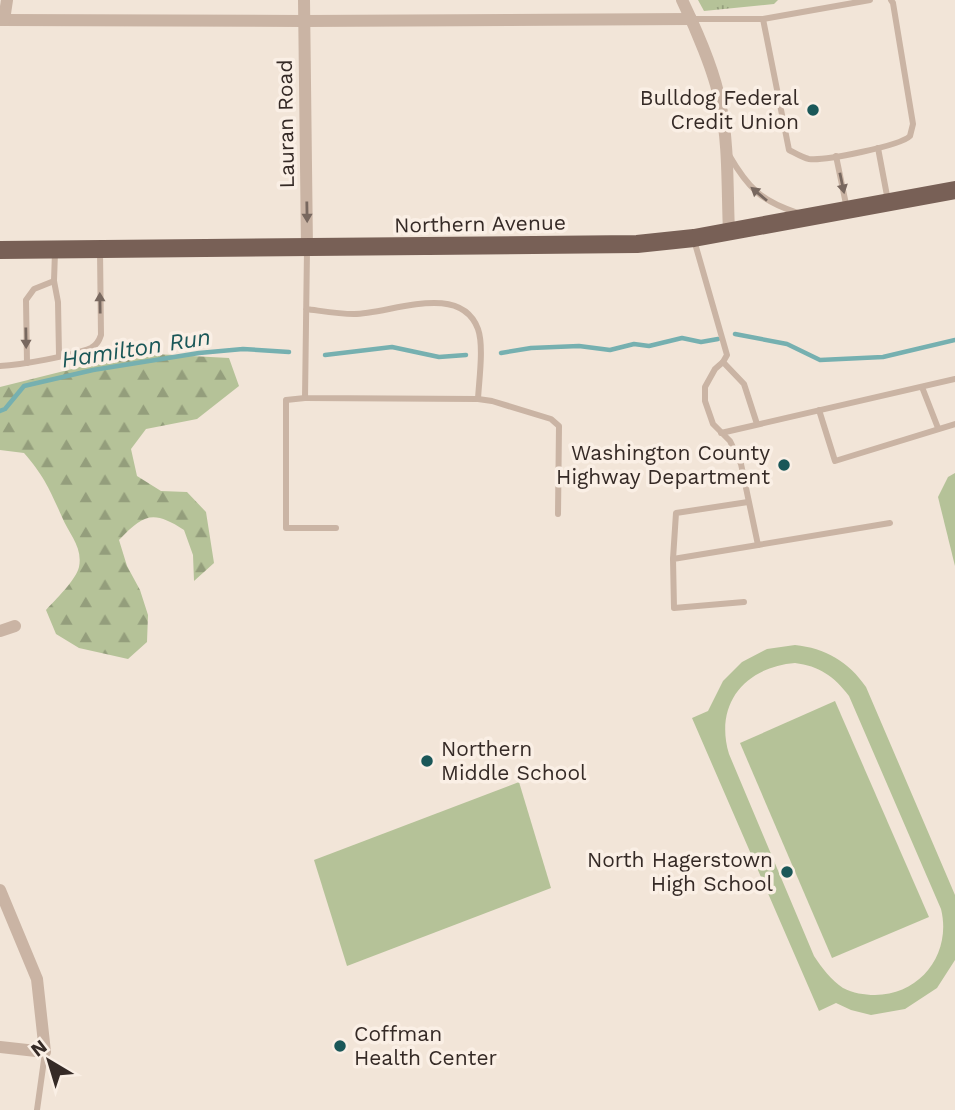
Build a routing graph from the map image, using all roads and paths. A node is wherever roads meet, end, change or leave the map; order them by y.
1 (7, 0) edge
2 (304, 0) edge
3 (682, 0) edge
4 (870, 0) edge
5 (891, 0) edge
6 (691, 19) junction
7 (764, 19) junction
8 (2, 20) edge
9 (304, 21) junction
10 (878, 148) junction
11 (726, 149) junction
12 (836, 156) junction
13 (955, 190) edge
14 (888, 202) junction
15 (847, 210) junction
16 (809, 217) junction
17 (729, 232) junction
18 (694, 238) junction
19 (307, 248) junction
20 (0, 250) edge
21 (55, 250) junction
22 (100, 250) junction
23 (54, 281) junction
24 (306, 309) junction
25 (59, 355) junction
26 (723, 362) junction
27 (27, 363) junction
28 (0, 366) edge
29 (955, 379) edge
30 (922, 387) junction
31 (305, 398) junction
32 (478, 399) junction
33 (819, 410) junction
34 (757, 424) junction
35 (955, 424) edge
36 (938, 428) junction
37 (721, 433) junction
38 (748, 502) junction
39 (558, 514) dead end
40 (890, 523) dead end
41 (336, 528) dead end
42 (758, 545) junction
43 (673, 559) junction
44 (744, 601) dead end
45 (15, 626) dead end
46 (0, 631) edge
47 (0, 890) edge
48 (0, 1047) edge
49 (45, 1052) junction
50 (37, 1110) edge

1 - 8 street
2 - 9 street, Lauran Road
3 - 6 street
4 - 7 lane
5 - 10 lane
6 - 7 lane
6 - 9 street
6 - 11 street
7 - 12 lane
8 - 9 street
9 -> 19 street, Lauran Road
10 - 12 lane
10 - 14 lane
16 -> 11 lane
11 - 17 street
12 -> 15 lane
13 - 14 main road, Northern Avenue
14 - 15 main road, Northern Avenue
15 - 16 main road, Northern Avenue
16 - 17 main road, Northern Avenue
17 - 18 main road, Northern Avenue
18 - 19 main road, Northern Avenue
18 - 26 lane
19 - 22 main road, Northern Avenue
19 - 24 lane
20 - 21 main road, Northern Avenue
21 - 22 main road, Northern Avenue
21 - 23 lane
25 -> 22 lane
23 - 25 lane
23 -> 27 lane
24 - 31 lane
24 - 32 lane
25 - 27 lane
26 - 34 lane
26 - 37 lane
27 - 28 lane
29 - 30 lane
30 - 33 lane
30 - 36 lane
31 - 32 lane
31 - 41 lane
32 - 39 lane
33 - 34 lane
33 - 36 lane
34 - 37 lane
35 - 36 lane
37 - 38 lane
38 - 42 lane
38 - 43 lane
40 - 42 lane
42 - 43 lane
43 - 44 lane
45 - 46 street
47 - 49 street
48 - 49 street
49 - 50 lane

